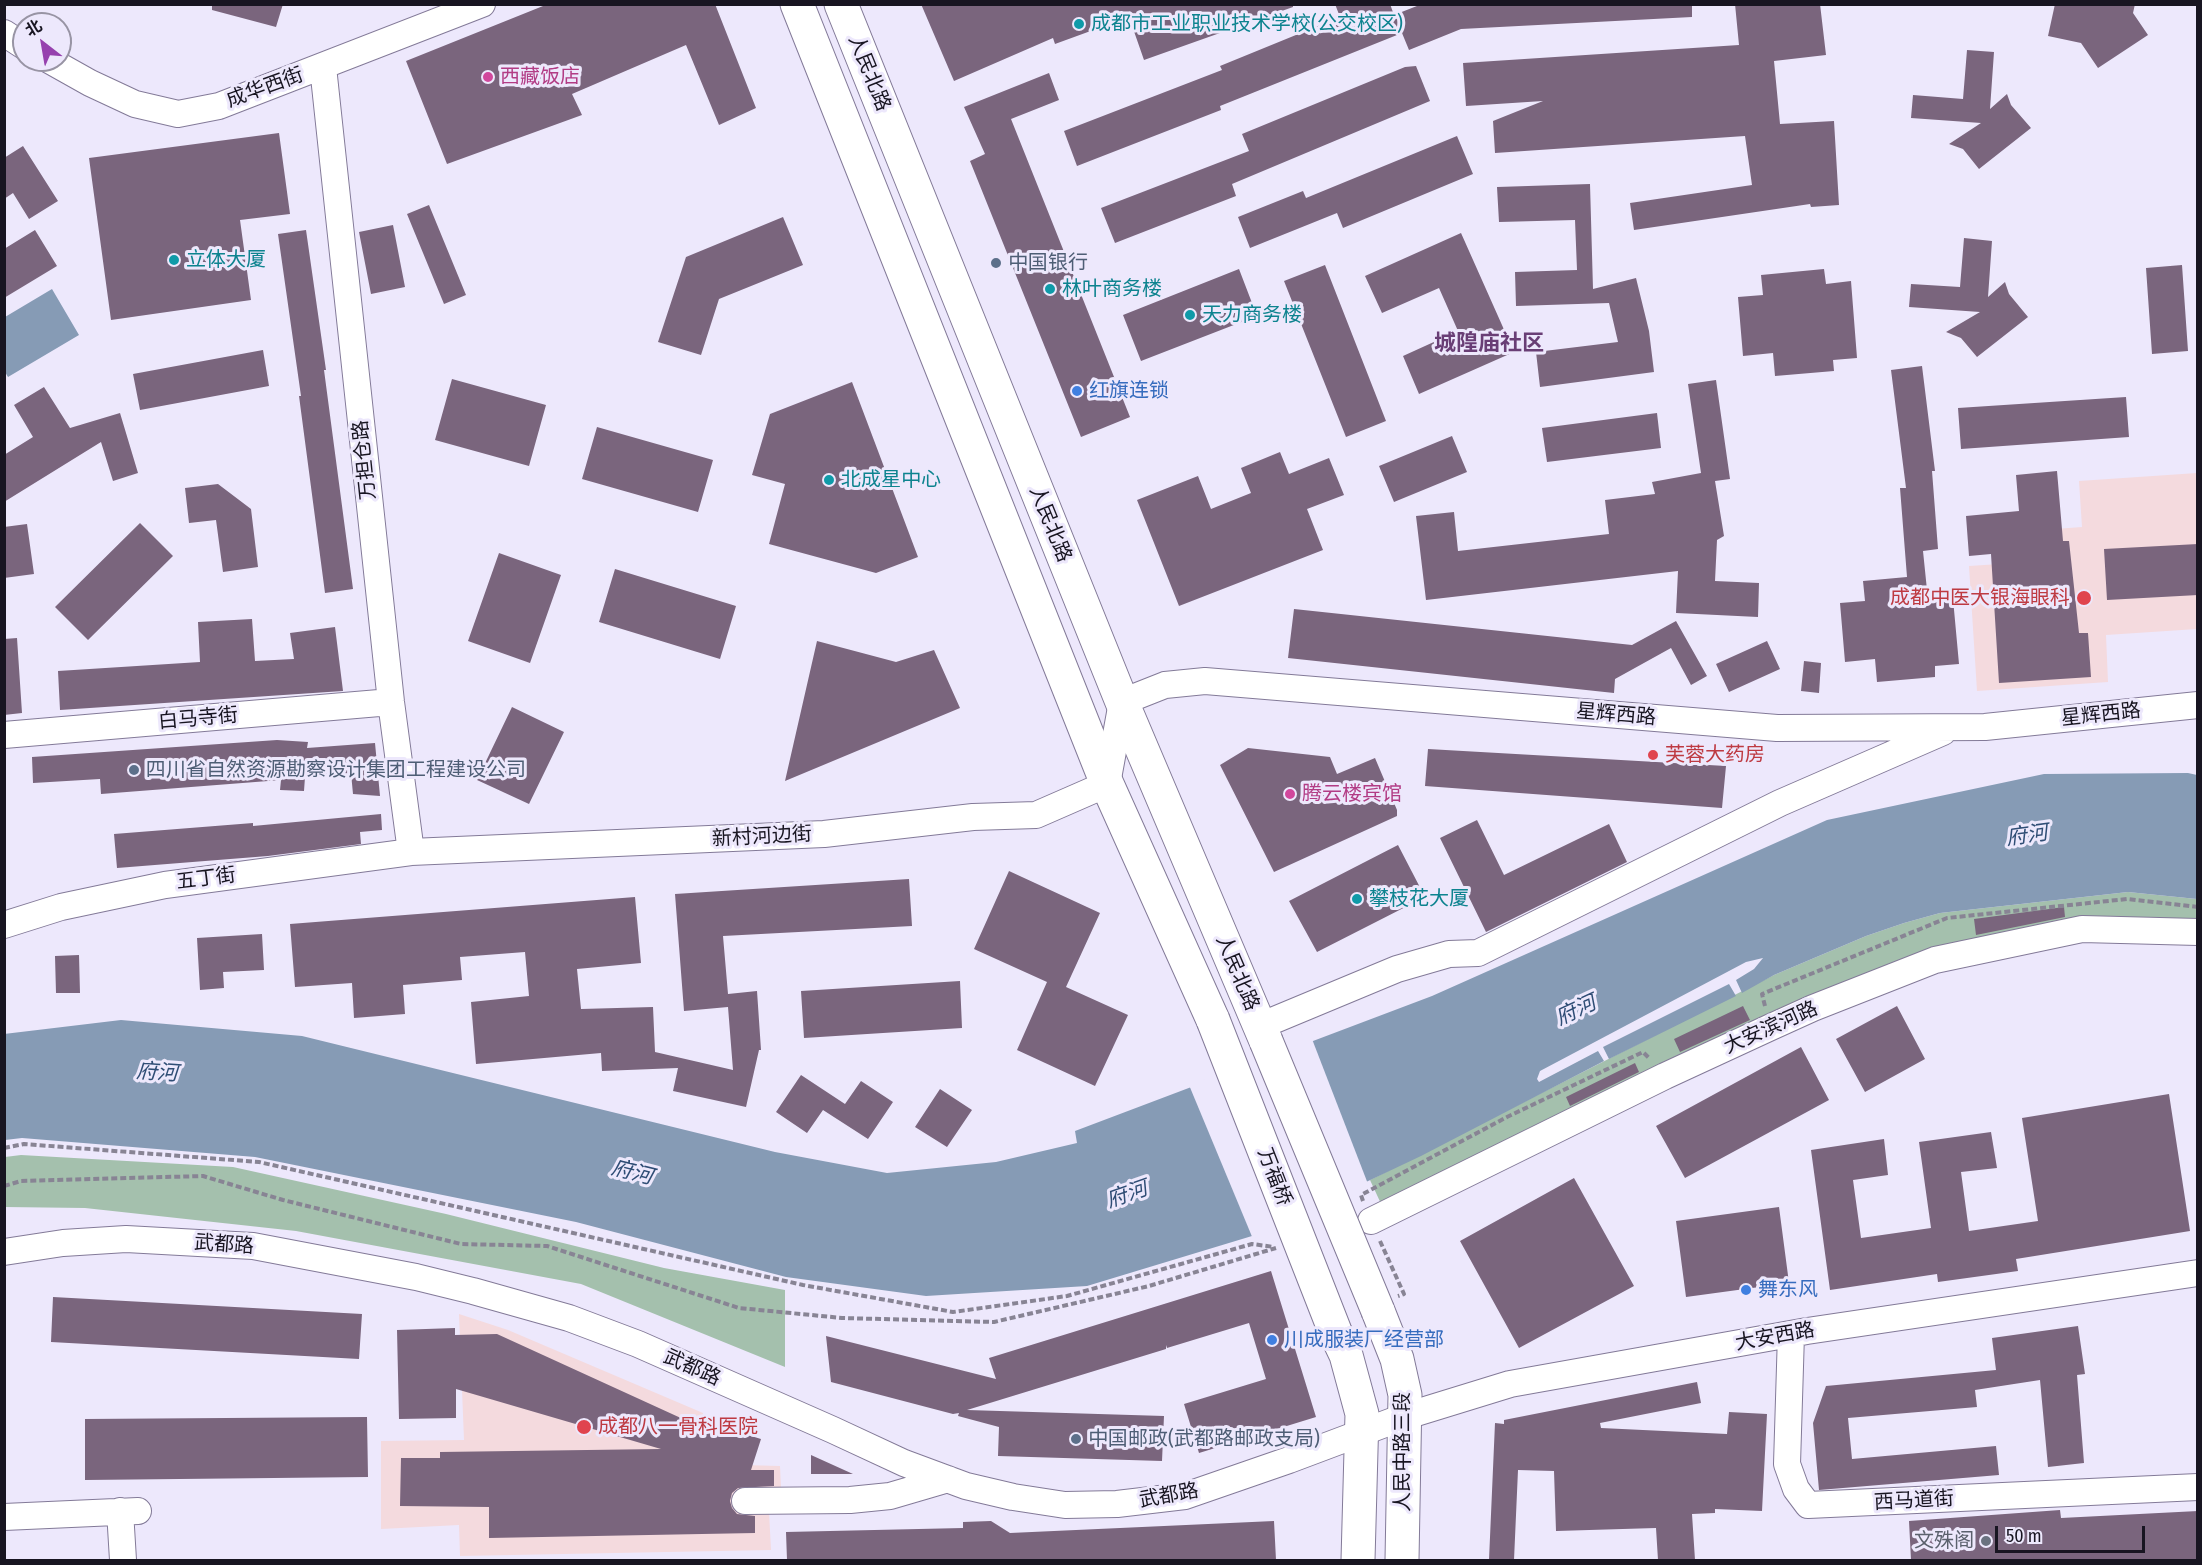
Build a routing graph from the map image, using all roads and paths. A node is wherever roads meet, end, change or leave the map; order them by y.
1 (482, 4) edge
2 (797, 4) edge
3 (841, 4) edge
4 (323, 67) junction
5 (70, 72) edge
6 (391, 702) junction
7 (1122, 702) junction
8 (2198, 705) edge
9 (2167, 708) junction
10 (2198, 719) edge
11 (1954, 727) junction
12 (4, 735) edge
13 (1107, 784) junction
14 (411, 852) junction
15 (4, 925) edge
16 (2198, 932) edge
17 (1213, 1020) joint
18 (1263, 1033) junction
19 (1665, 1076) junction
20 (4, 1148) edge
21 (4, 1186) edge
22 (1371, 1221) junction
23 (4, 1252) edge
24 (2198, 1273) edge
25 (1386, 1305) junction
26 (1791, 1334) junction
27 (1406, 1416) junction
28 (1361, 1433) junction
29 (948, 1479) junction
30 (2198, 1487) edge
31 (745, 1501) dead end
32 (4, 1517) edge
33 (123, 1560) edge
34 (1358, 1560) edge
35 (1401, 1560) edge

1 - 4 street, 成华西街
2 - 13 main road, 人民北路
3 - 7 main road, 人民北路
4 - 5 street, 成华西街
4 - 6 street, 万担仓路
6 - 12 street, 白马寺街
6 - 14 street, 万担仓路
7 - 11 street, 星辉西路
7 - 13 street
7 - 18 main road, 人民北路
8 - 9 street, 星辉西路
9 - 10 street
9 - 11 street, 星辉西路
11 - 18 street
13 - 14 street, 新村河边街
13 - 17 main road, 人民北路
14 - 15 street, 五丁街
16 - 19 street, 大安滨河路
17 - 28 main road, 万福桥, bridge
18 - 25 main road, bridge
19 - 22 street, 大安滨河路
19 - 22 path
20 - 21 path
22 - 25 path
23 - 29 street, 武都路
24 - 26 street, 大安西路
25 - 27 main road, 人民中路三段
26 - 27 street, 大安西路
26 - 30 street, 西马道街
27 - 28 street, 大安西路
27 - 35 main road, 人民中路三段
28 - 29 street, 武都路
28 - 34 main road
29 - 31 street
32 - 33 street

